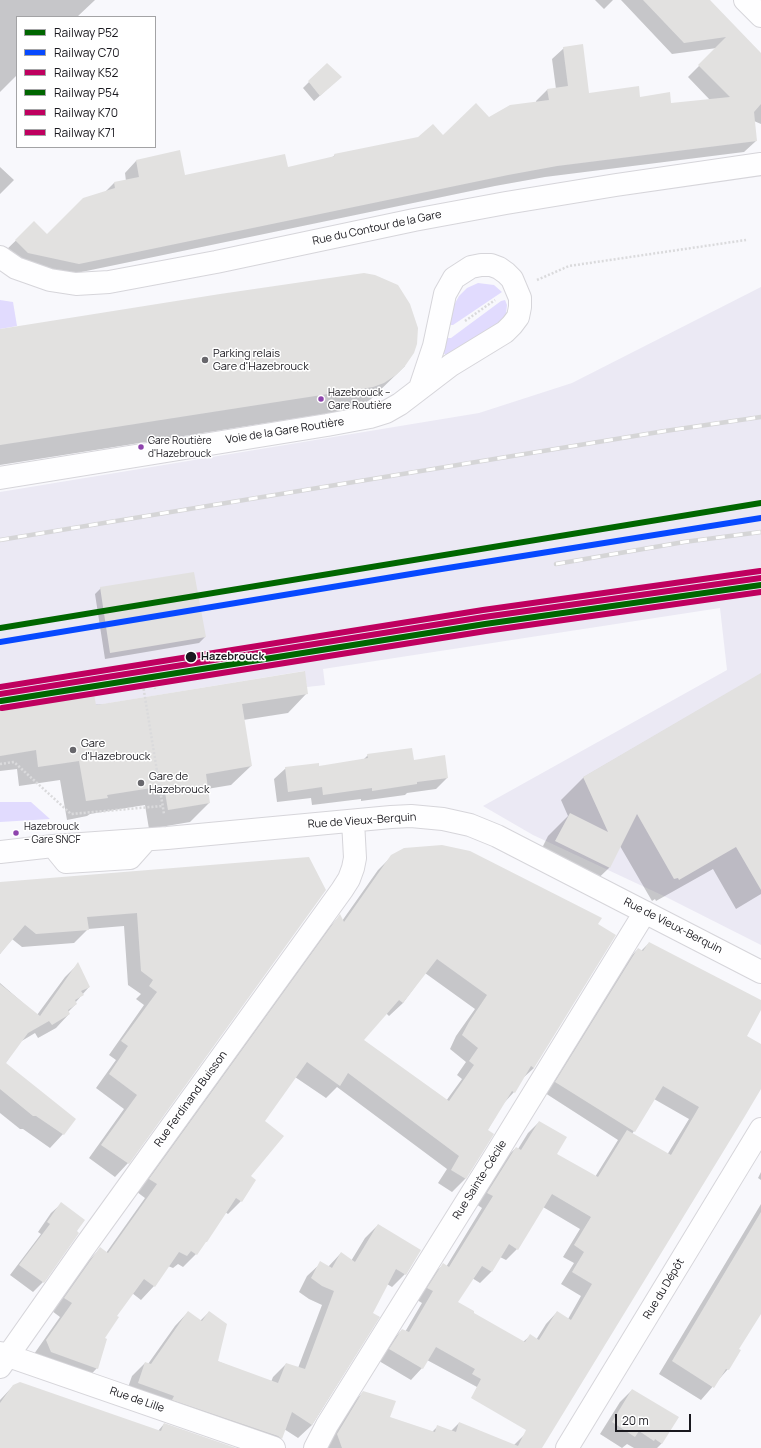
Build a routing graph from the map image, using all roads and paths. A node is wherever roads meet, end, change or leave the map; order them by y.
1 (745, 0) edge
2 (761, 16) edge
3 (761, 164) edge
4 (746, 240) dead end
5 (0, 257) edge
6 (517, 289) junction
7 (437, 332) junction
8 (420, 388) junction
9 (0, 478) edge
10 (143, 686) junction
11 (155, 689) dead end
12 (0, 708) edge
13 (0, 764) edge
14 (162, 806) junction
15 (353, 821) junction
16 (157, 839) junction
17 (28, 849) junction
18 (0, 852) edge
19 (0, 867) edge
20 (645, 912) junction
21 (761, 972) edge
22 (761, 1129) edge
23 (3, 1359) edge
24 (573, 1446) edge
25 (274, 1448) edge
26 (315, 1448) edge

1 - 2 street
3 - 5 street, Rue du Contour de la Gare
4 - 6 path
6 - 7 path
6 - 7 street, Voie de la Gare Routière
6 - 8 street, Voie de la Gare Routière
7 - 8 street, Voie de la Gare Routière
8 - 9 street, Voie de la Gare Routière
10 - 11 path
10 - 12 path
10 - 14 path
13 - 14 path
14 - 16 path
15 - 16 street, Rue de Vieux-Berquin
15 - 20 street, Rue de Vieux-Berquin
15 - 23 street, Rue Ferdinand Buisson
16 - 17 street, Rue de Vieux-Berquin
17 - 18 street, Rue de Vieux-Berquin
17 - 19 street
20 - 21 street, Rue de Vieux-Berquin
20 - 26 street, Rue Sainte-Cécile
22 - 24 street, Rue du Dépôt
23 - 25 street, Rue de Lille

